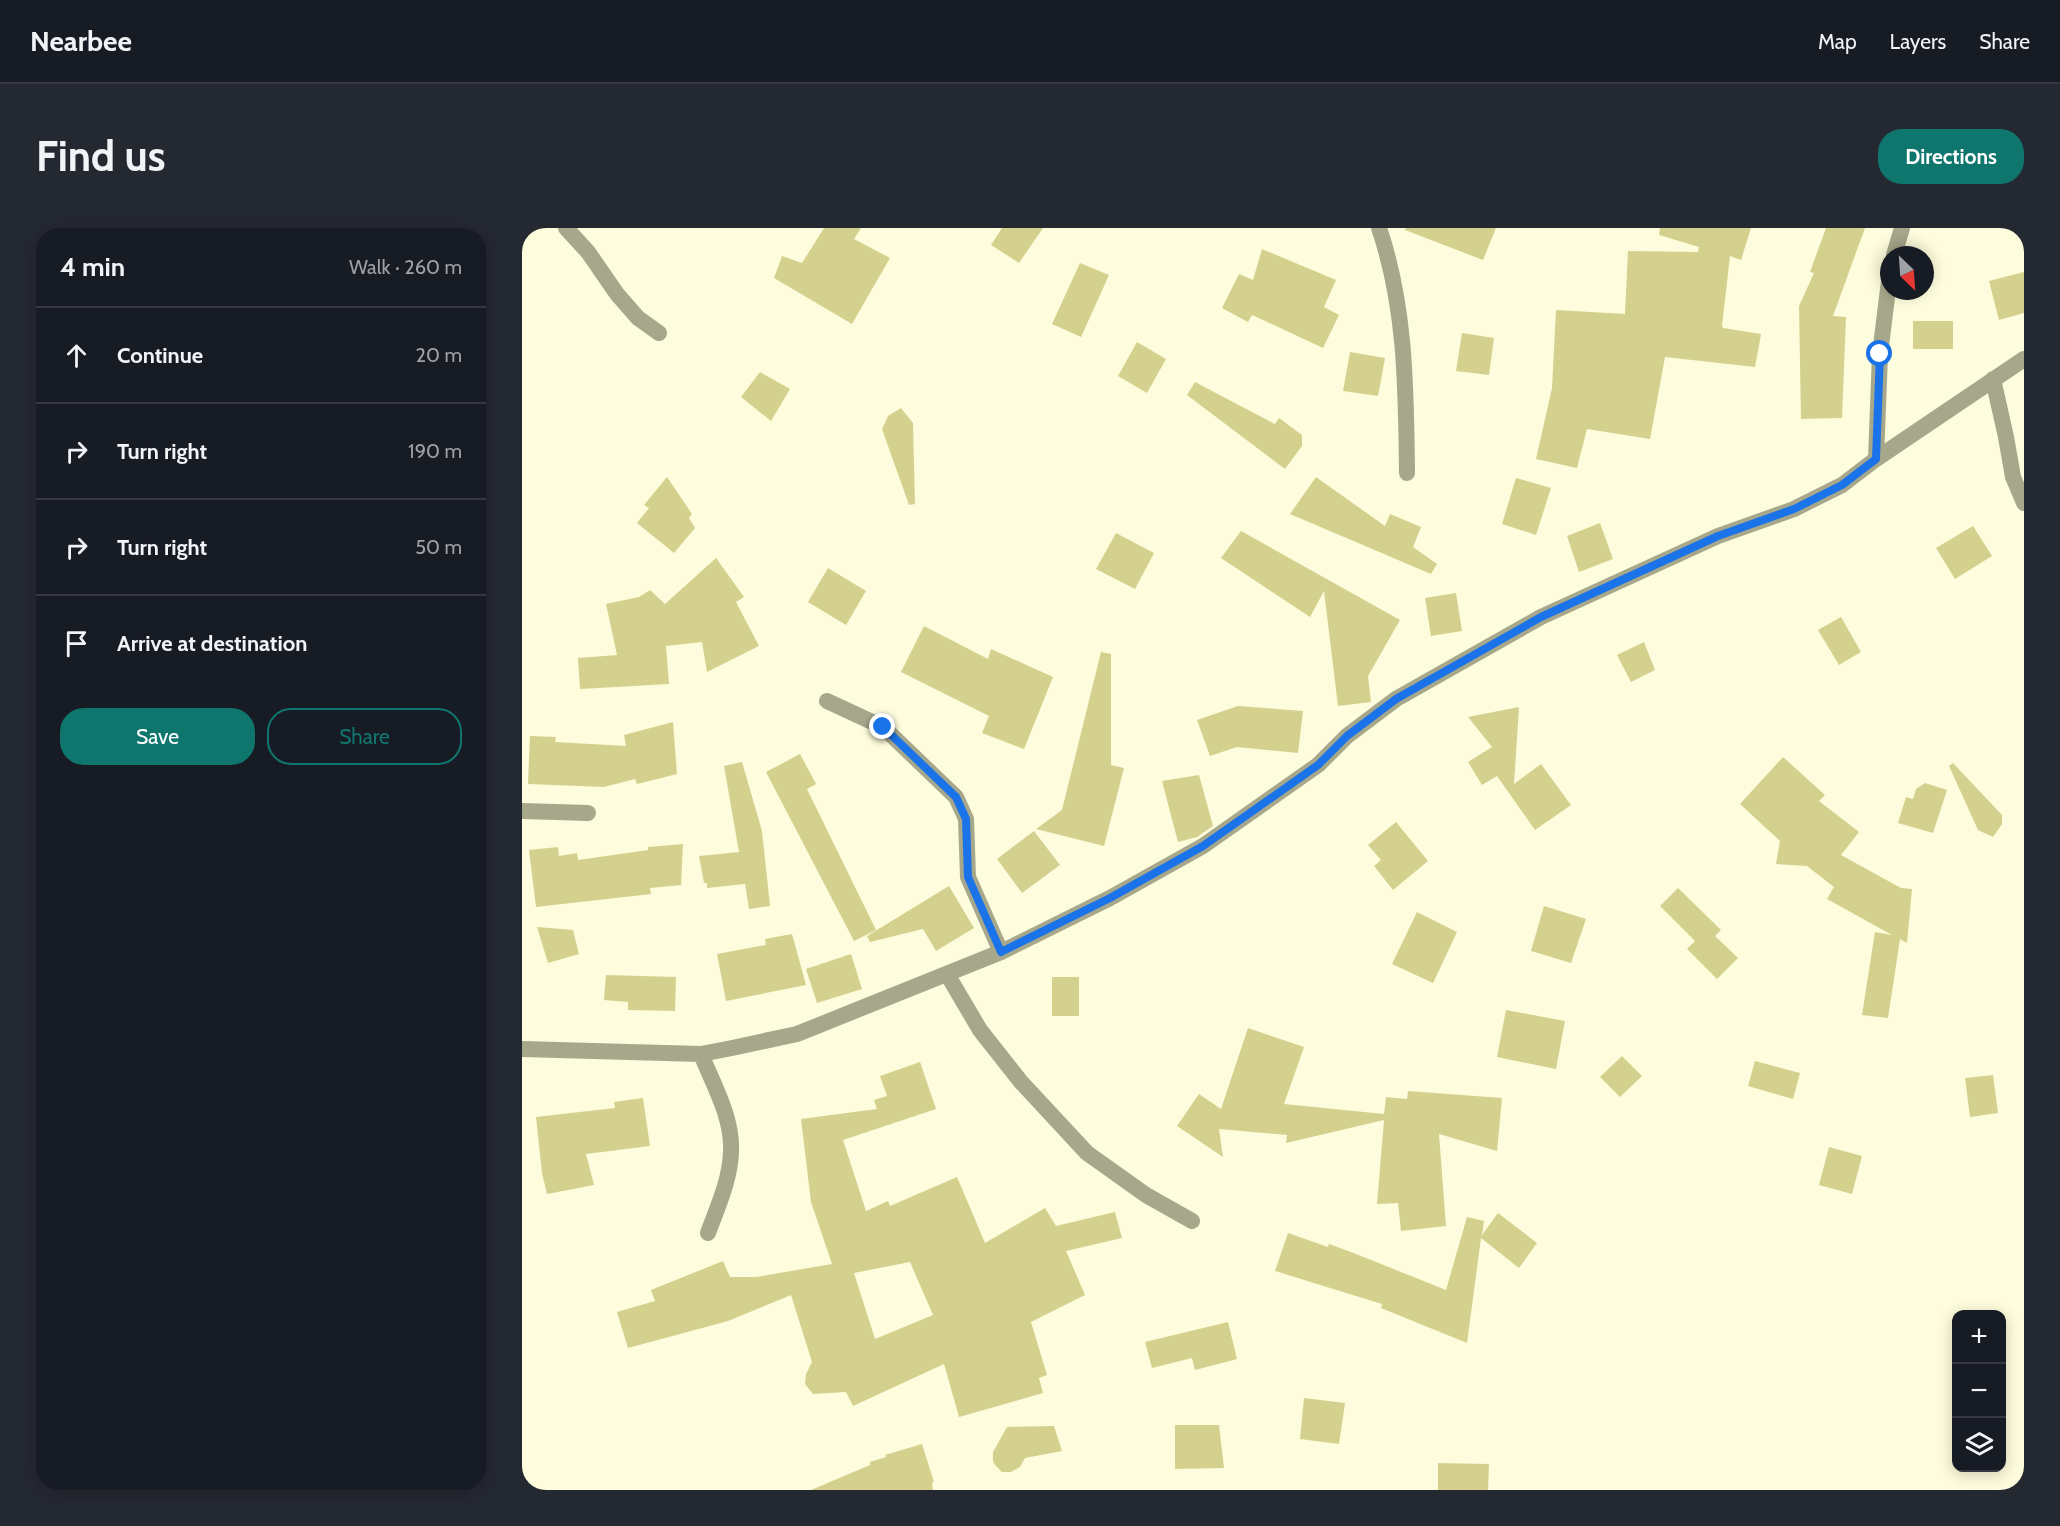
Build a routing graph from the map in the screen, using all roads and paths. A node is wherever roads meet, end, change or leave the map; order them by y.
1 (566, 228) edge
2 (1379, 228) edge
3 (1902, 228) edge
4 (1897, 246) edge
5 (1887, 300) edge
6 (659, 333) dead end
7 (2024, 359) edge
8 (1993, 379) junction
9 (1876, 459) junction
10 (1407, 473) dead end
11 (2024, 502) edge
12 (827, 701) dead end
13 (522, 811) edge
14 (588, 813) dead end
15 (1001, 952) junction
16 (947, 974) junction
17 (522, 1049) edge
18 (701, 1054) junction
19 (1192, 1221) dead end
20 (708, 1233) dead end

1 - 6 street
2 - 10 street
3 - 4 street
5 - 9 street
7 - 8 street
8 - 9 street
8 - 11 street
9 - 15 street
12 - 15 street
13 - 14 street
15 - 16 street
16 - 18 street
16 - 19 street
17 - 18 street
18 - 20 street

